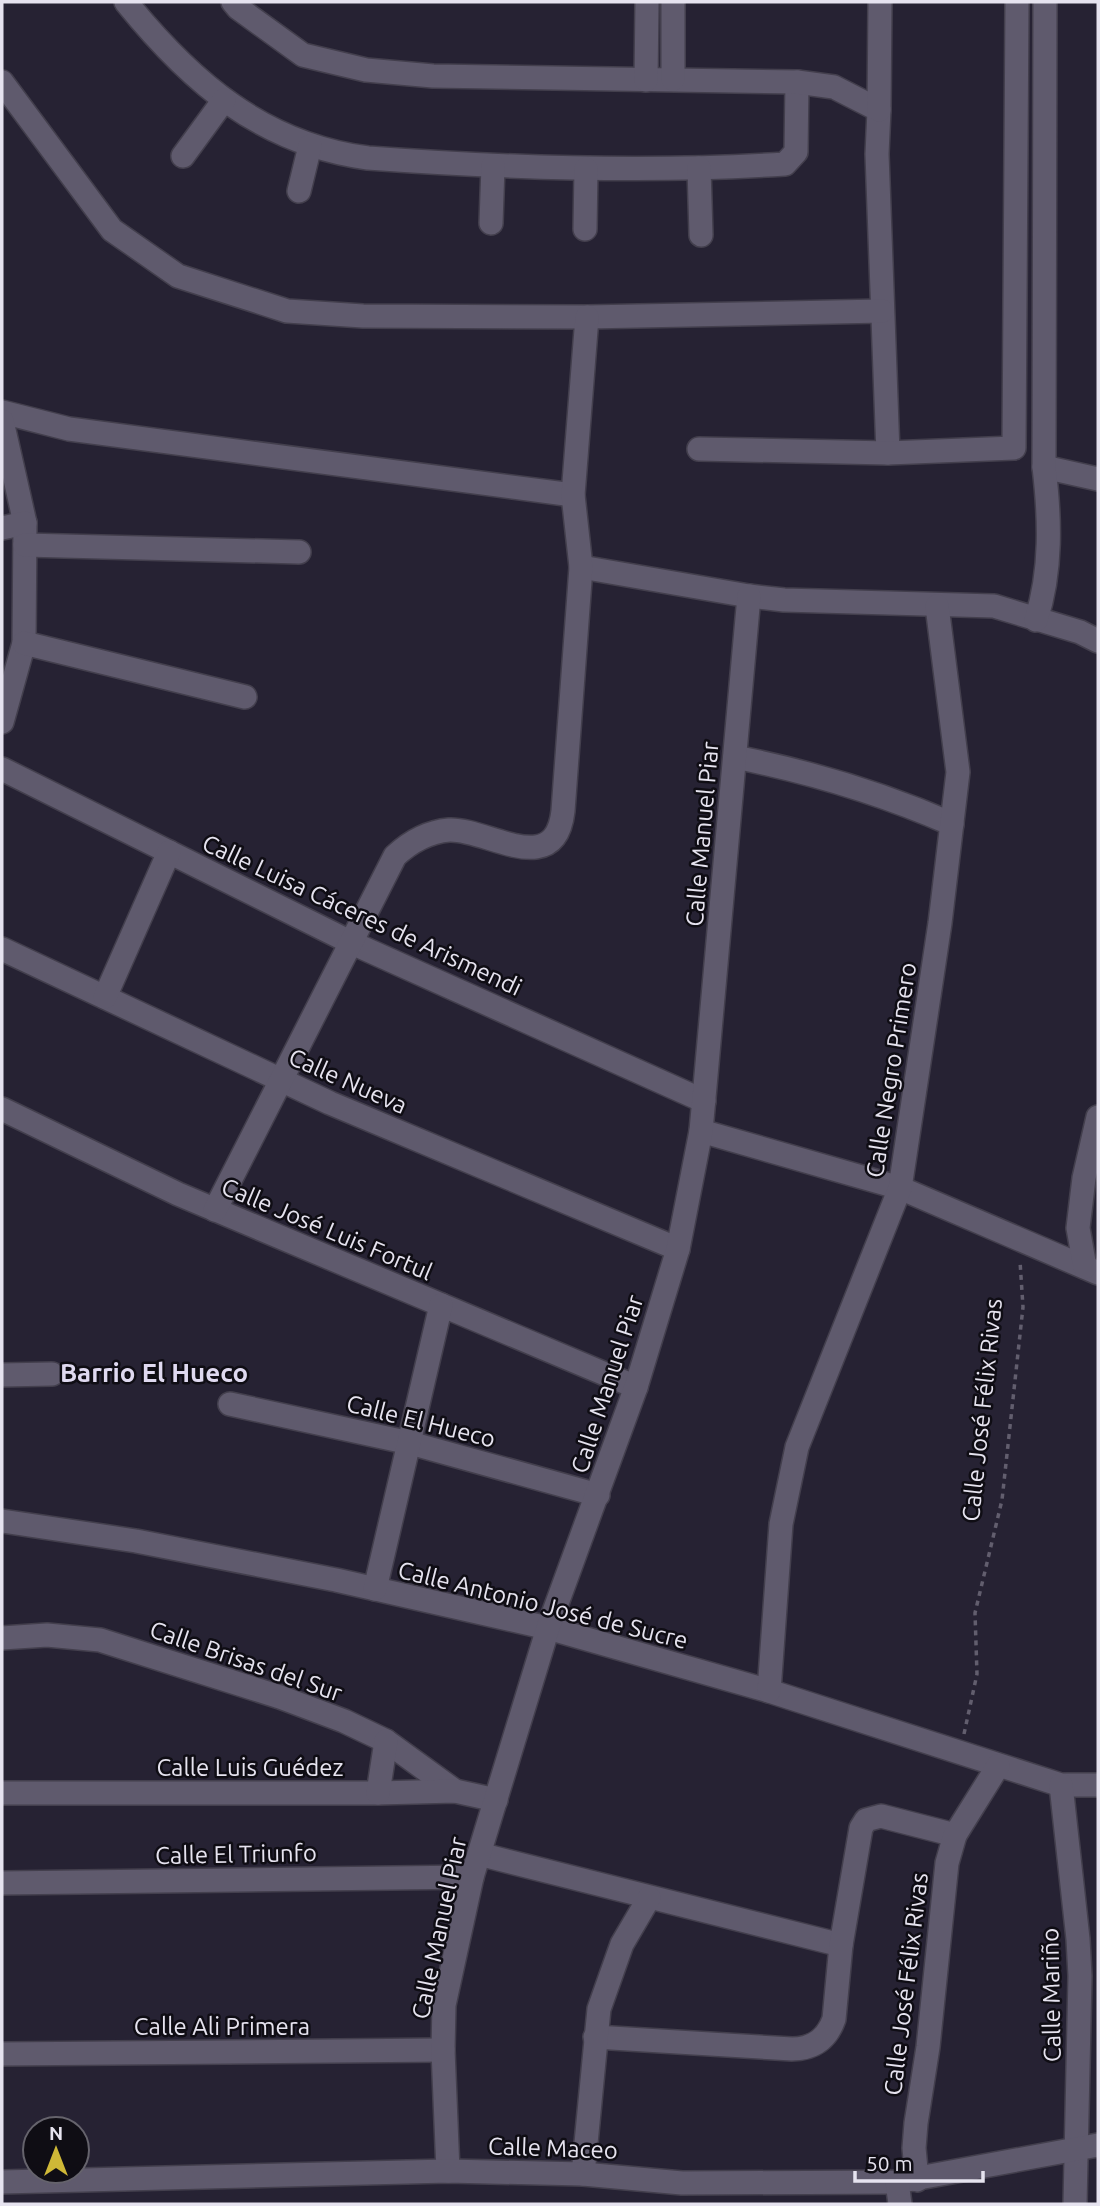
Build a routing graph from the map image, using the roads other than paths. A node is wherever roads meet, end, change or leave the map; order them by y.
1 (126, 2) edge
2 (233, 2) edge
3 (647, 2) edge
4 (673, 2) edge
5 (880, 2) edge
6 (1017, 2) edge
7 (1045, 2) edge
8 (673, 79) junction
9 (646, 80) junction
10 (2, 82) edge
11 (797, 82) junction
12 (224, 100) junction
13 (879, 110) junction
14 (310, 146) junction
15 (183, 156) dead end
16 (493, 166) junction
17 (699, 168) junction
18 (586, 169) junction
19 (299, 191) dead end
20 (491, 223) dead end
21 (586, 229) dead end
22 (701, 235) dead end
23 (882, 311) junction
24 (587, 317) junction
25 (2, 412) edge
26 (2, 421) edge
27 (699, 449) dead end
28 (888, 453) junction
29 (1044, 467) junction
30 (1098, 479) edge
31 (573, 495) junction
32 (2, 527) edge
33 (25, 534) junction
34 (299, 552) dead end
35 (581, 567) junction
36 (749, 596) junction
37 (937, 606) junction
38 (1036, 620) junction
39 (1098, 640) edge
40 (23, 643) junction
41 (245, 697) dead end
42 (2, 722) edge
43 (735, 757) junction
44 (2, 769) edge
45 (951, 824) junction
46 (169, 852) junction
47 (352, 943) junction
48 (2, 948) edge
49 (105, 997) junction
50 (281, 1080) junction
51 (704, 1101) junction
52 (2, 1109) edge
53 (1098, 1116) edge
54 (701, 1131) junction
55 (900, 1188) junction
56 (215, 1210) junction
57 (678, 1249) junction
58 (1091, 1270) edge
59 (441, 1306) junction
60 (51, 1374) dead end
61 (2, 1376) edge
62 (636, 1387) junction
63 (230, 1404) dead end
64 (410, 1443) junction
65 (598, 1495) junction
66 (2, 1521) edge
67 (375, 1589) junction
68 (548, 1628) junction
69 (2, 1638) edge
70 (769, 1691) junction
71 (386, 1741) junction
72 (998, 1766) junction
73 (1098, 1784) edge
74 (1061, 1785) junction
75 (456, 1791) junction
76 (2, 1793) edge
77 (378, 1793) junction
78 (496, 1801) junction
79 (955, 1835) junction
80 (479, 1854) junction
81 (472, 1877) junction
82 (2, 1883) edge
83 (649, 1898) junction
84 (841, 1945) junction
85 (1089, 1971) edge
86 (595, 2037) junction
87 (443, 2050) junction
88 (2, 2054) edge
89 (1087, 2147) edge
90 (448, 2171) junction
91 (583, 2174) junction
92 (2, 2182) edge
93 (905, 2189) edge
94 (1075, 2204) edge

1 - 12 street
2 - 9 street
3 - 9 street
4 - 8 street
5 - 13 street
6 - 28 street
7 - 29 street
8 - 9 street
8 - 11 street
10 - 24 street
11 - 13 street
11 - 17 street
12 - 14 street
12 - 15 street
13 - 23 street
14 - 16 street
14 - 19 street
16 - 18 street
16 - 20 street
17 - 18 street
17 - 22 street
18 - 21 street
23 - 24 street
23 - 28 street
24 - 31 street
25 - 31 street
26 - 33 street
27 - 28 street
29 - 30 street
29 - 38 street
31 - 35 street
32 - 33 street
33 - 34 street
33 - 40 street
35 - 36 street
35 - 47 street
36 - 37 street
36 - 43 street, Calle Manuel Piar
37 - 38 street
37 - 45 street, Calle Negro Primero
38 - 39 street
40 - 41 street
40 - 42 street
43 - 45 street
43 - 51 street, Calle Manuel Piar
44 - 46 street, Calle Luisa Cáceres de Arismendi
45 - 55 street, Calle Negro Primero
46 - 47 street, Calle Luisa Cáceres de Arismendi
46 - 49 street
47 - 50 street
47 - 51 street, Calle Luisa Cáceres de Arismendi
48 - 49 street, Calle Nueva
49 - 50 street, Calle Nueva
50 - 56 street
50 - 57 street, Calle Nueva
51 - 54 street, Calle Manuel Piar
52 - 56 street, Calle José Luis Fortul
53 - 58 street
54 - 55 street
54 - 57 street, Calle Manuel Piar
55 - 58 street
55 - 70 street, Calle Negro Primero
56 - 59 street, Calle José Luis Fortul
57 - 62 street, Calle Manuel Piar
59 - 62 street, Calle José Luis Fortul
59 - 64 street
60 - 61 street
62 - 65 street, Calle Manuel Piar
63 - 64 street, Calle El Hueco
64 - 65 street, Calle El Hueco
64 - 67 street
65 - 68 street, Calle Manuel Piar
66 - 67 street, Calle Antonio José de Sucre
67 - 68 street, Calle Antonio José de Sucre
68 - 70 street, Calle Antonio José de Sucre
68 - 78 street, Calle Manuel Piar
69 - 71 street, Calle Brisas del Sur
70 - 72 street, Calle Antonio José de Sucre
71 - 75 street, Calle Brisas del Sur
71 - 77 street
72 - 74 street, Calle Antonio José de Sucre
72 - 79 street, Calle José Félix Rivas
73 - 74 street, Calle Antonio José de Sucre
74 - 85 street, Calle Mariño
75 - 77 street, Calle Luis Guédez
75 - 78 street, Calle Luis Guédez
76 - 77 street, Calle Luis Guédez
78 - 80 street, Calle Manuel Piar
79 - 84 street
79 - 93 street, Calle José Félix Rivas
80 - 81 street, Calle Manuel Piar
80 - 83 street
81 - 82 street, Calle El Triunfo
81 - 87 street, Calle Manuel Piar
83 - 84 street
83 - 86 street
84 - 86 street
85 - 89 street, Calle Mariño
86 - 91 street
87 - 88 street, Calle Ali Primera
87 - 90 street, Calle Manuel Piar
89 - 93 street, Calle Maceo
89 - 94 street, Calle Mariño
90 - 91 street, Calle Maceo
90 - 92 street, Calle Maceo
91 - 93 street, Calle Maceo

